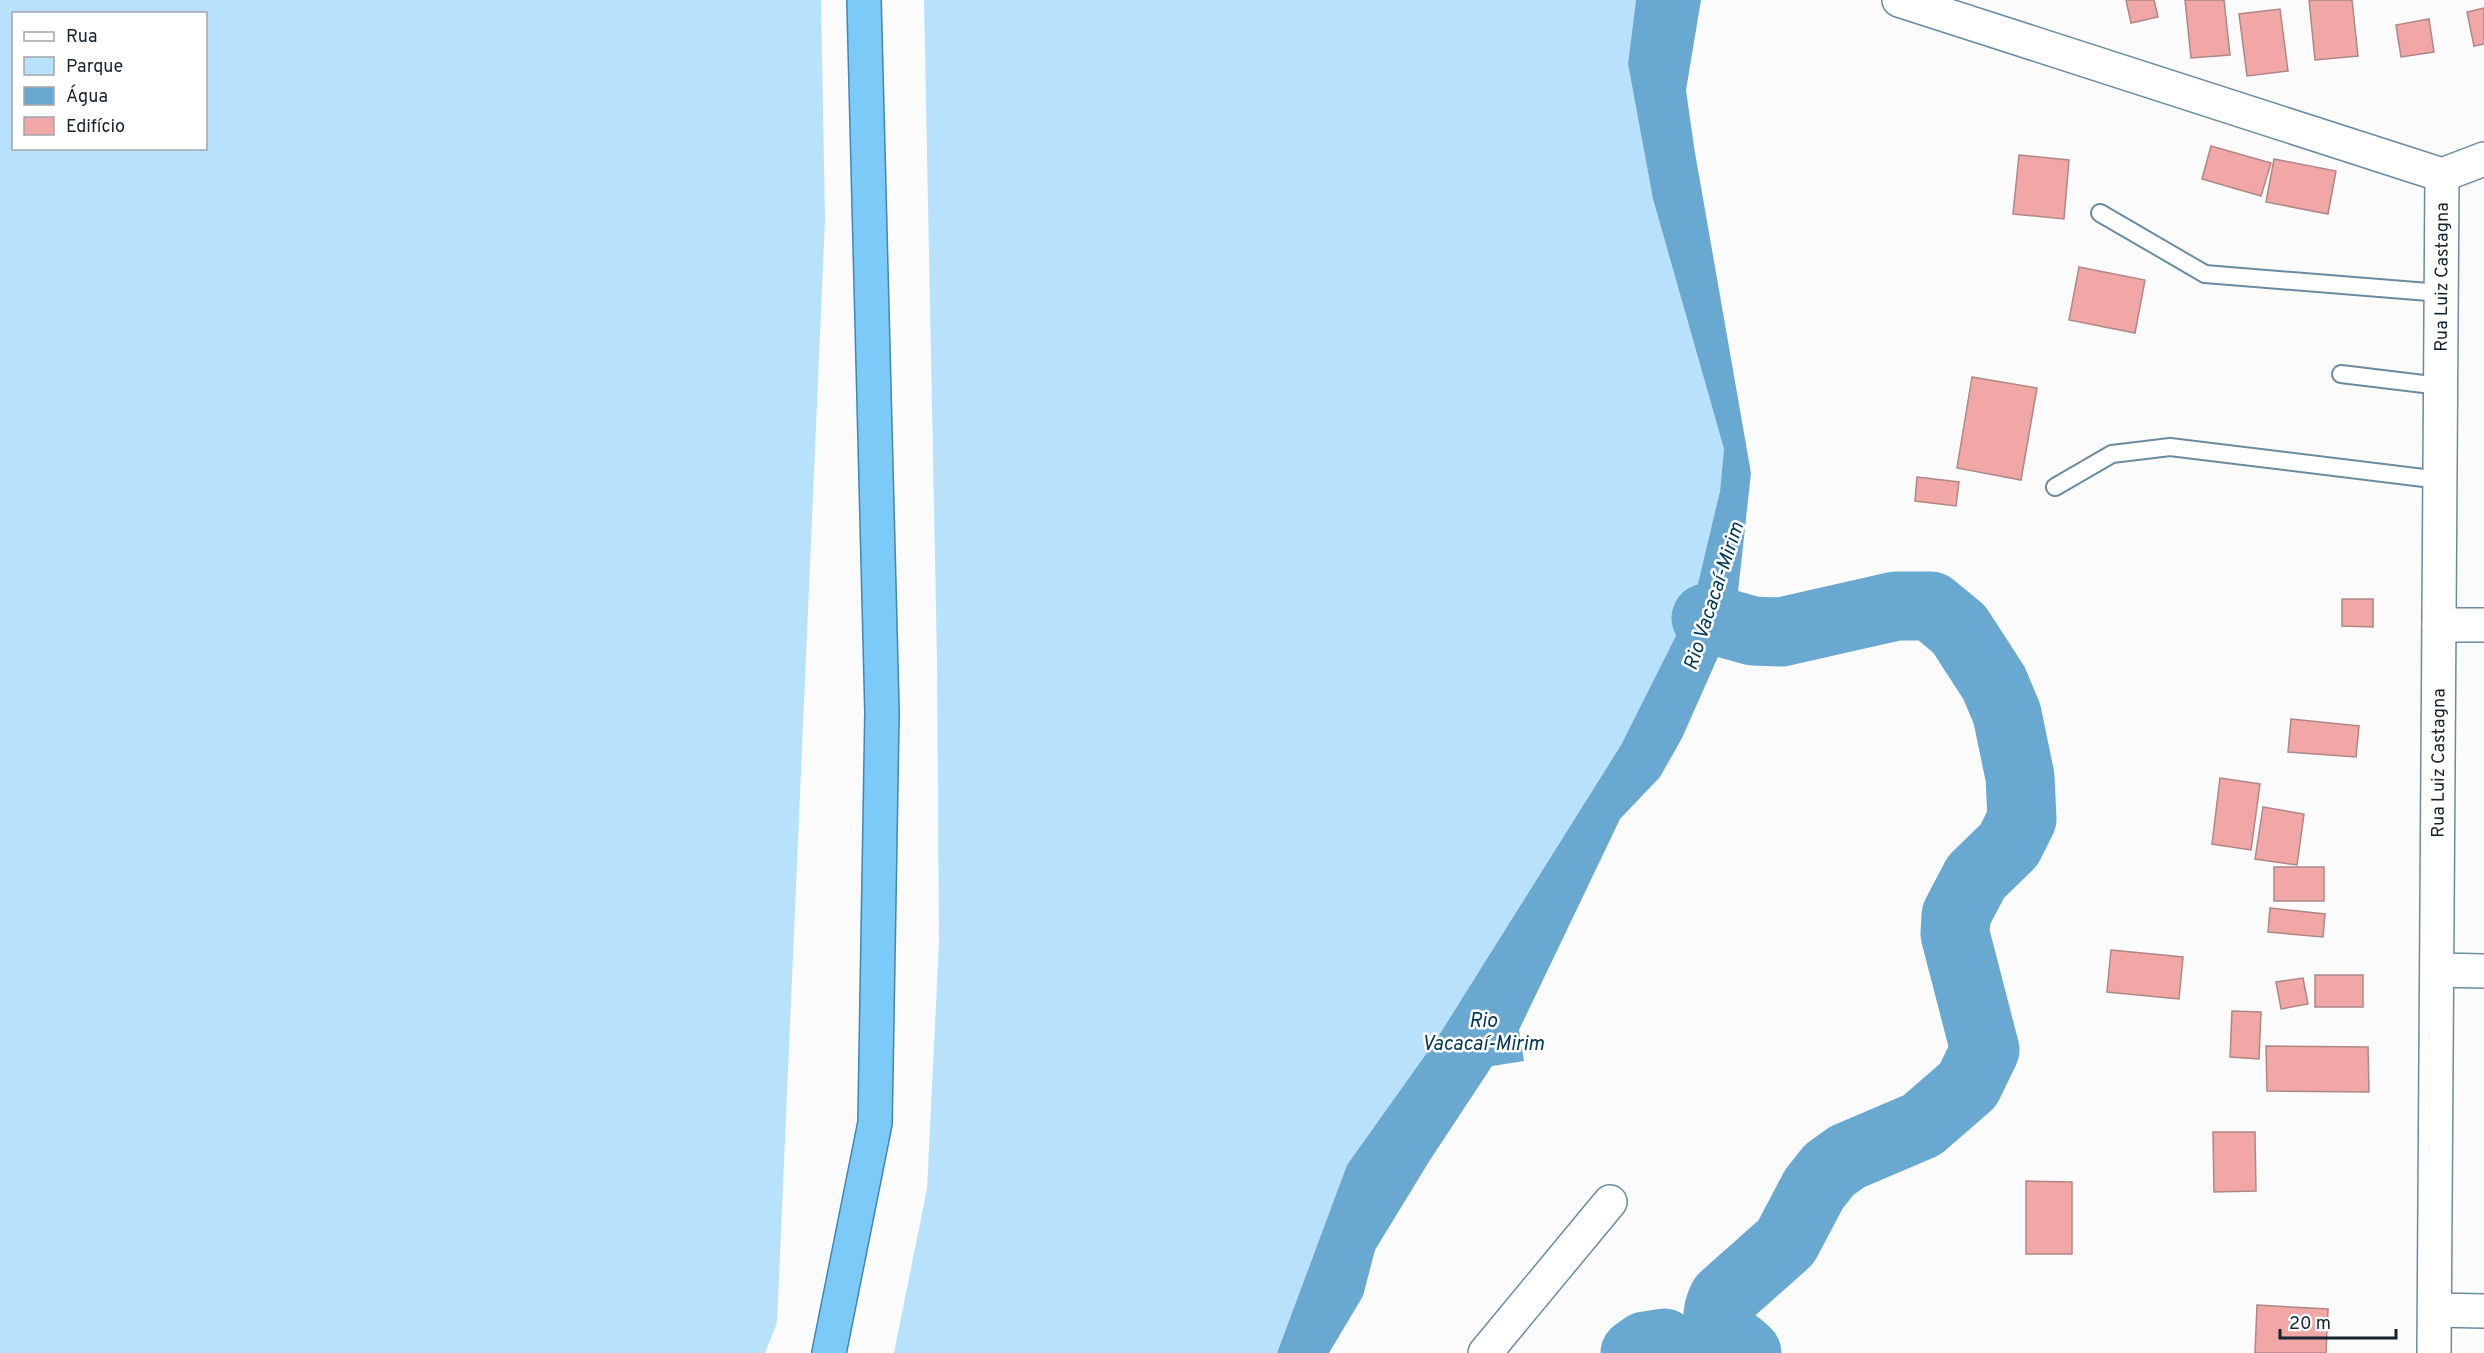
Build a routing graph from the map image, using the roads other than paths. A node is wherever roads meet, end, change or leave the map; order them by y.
1 (864, 0) edge
2 (1899, 0) edge
3 (2484, 159) edge
4 (2442, 175) junction
5 (2100, 213) dead end
6 (2441, 293) junction
7 (2341, 374) dead end
8 (2440, 386) junction
9 (2440, 480) junction
10 (2055, 487) dead end
11 (2439, 625) junction
12 (2484, 625) edge
13 (2437, 970) junction
14 (2484, 971) edge
15 (1610, 1202) dead end
16 (2435, 1310) junction
17 (2484, 1311) edge
18 (829, 1353) edge
19 (1485, 1353) edge
20 (2434, 1353) edge

1 - 18 highway
2 - 4 street
3 - 4 street
4 - 6 street, Rua Luiz Castagna
5 - 6 lane
6 - 8 street, Rua Luiz Castagna
7 - 8 lane
8 - 9 street, Rua Luiz Castagna
9 - 10 lane
9 - 11 street, Rua Luiz Castagna
11 - 12 street
11 - 13 street, Rua Luiz Castagna
13 - 14 street
13 - 16 street, Rua Luiz Castagna
15 - 19 street
16 - 17 street
16 - 20 street, Rua Luiz Castagna

